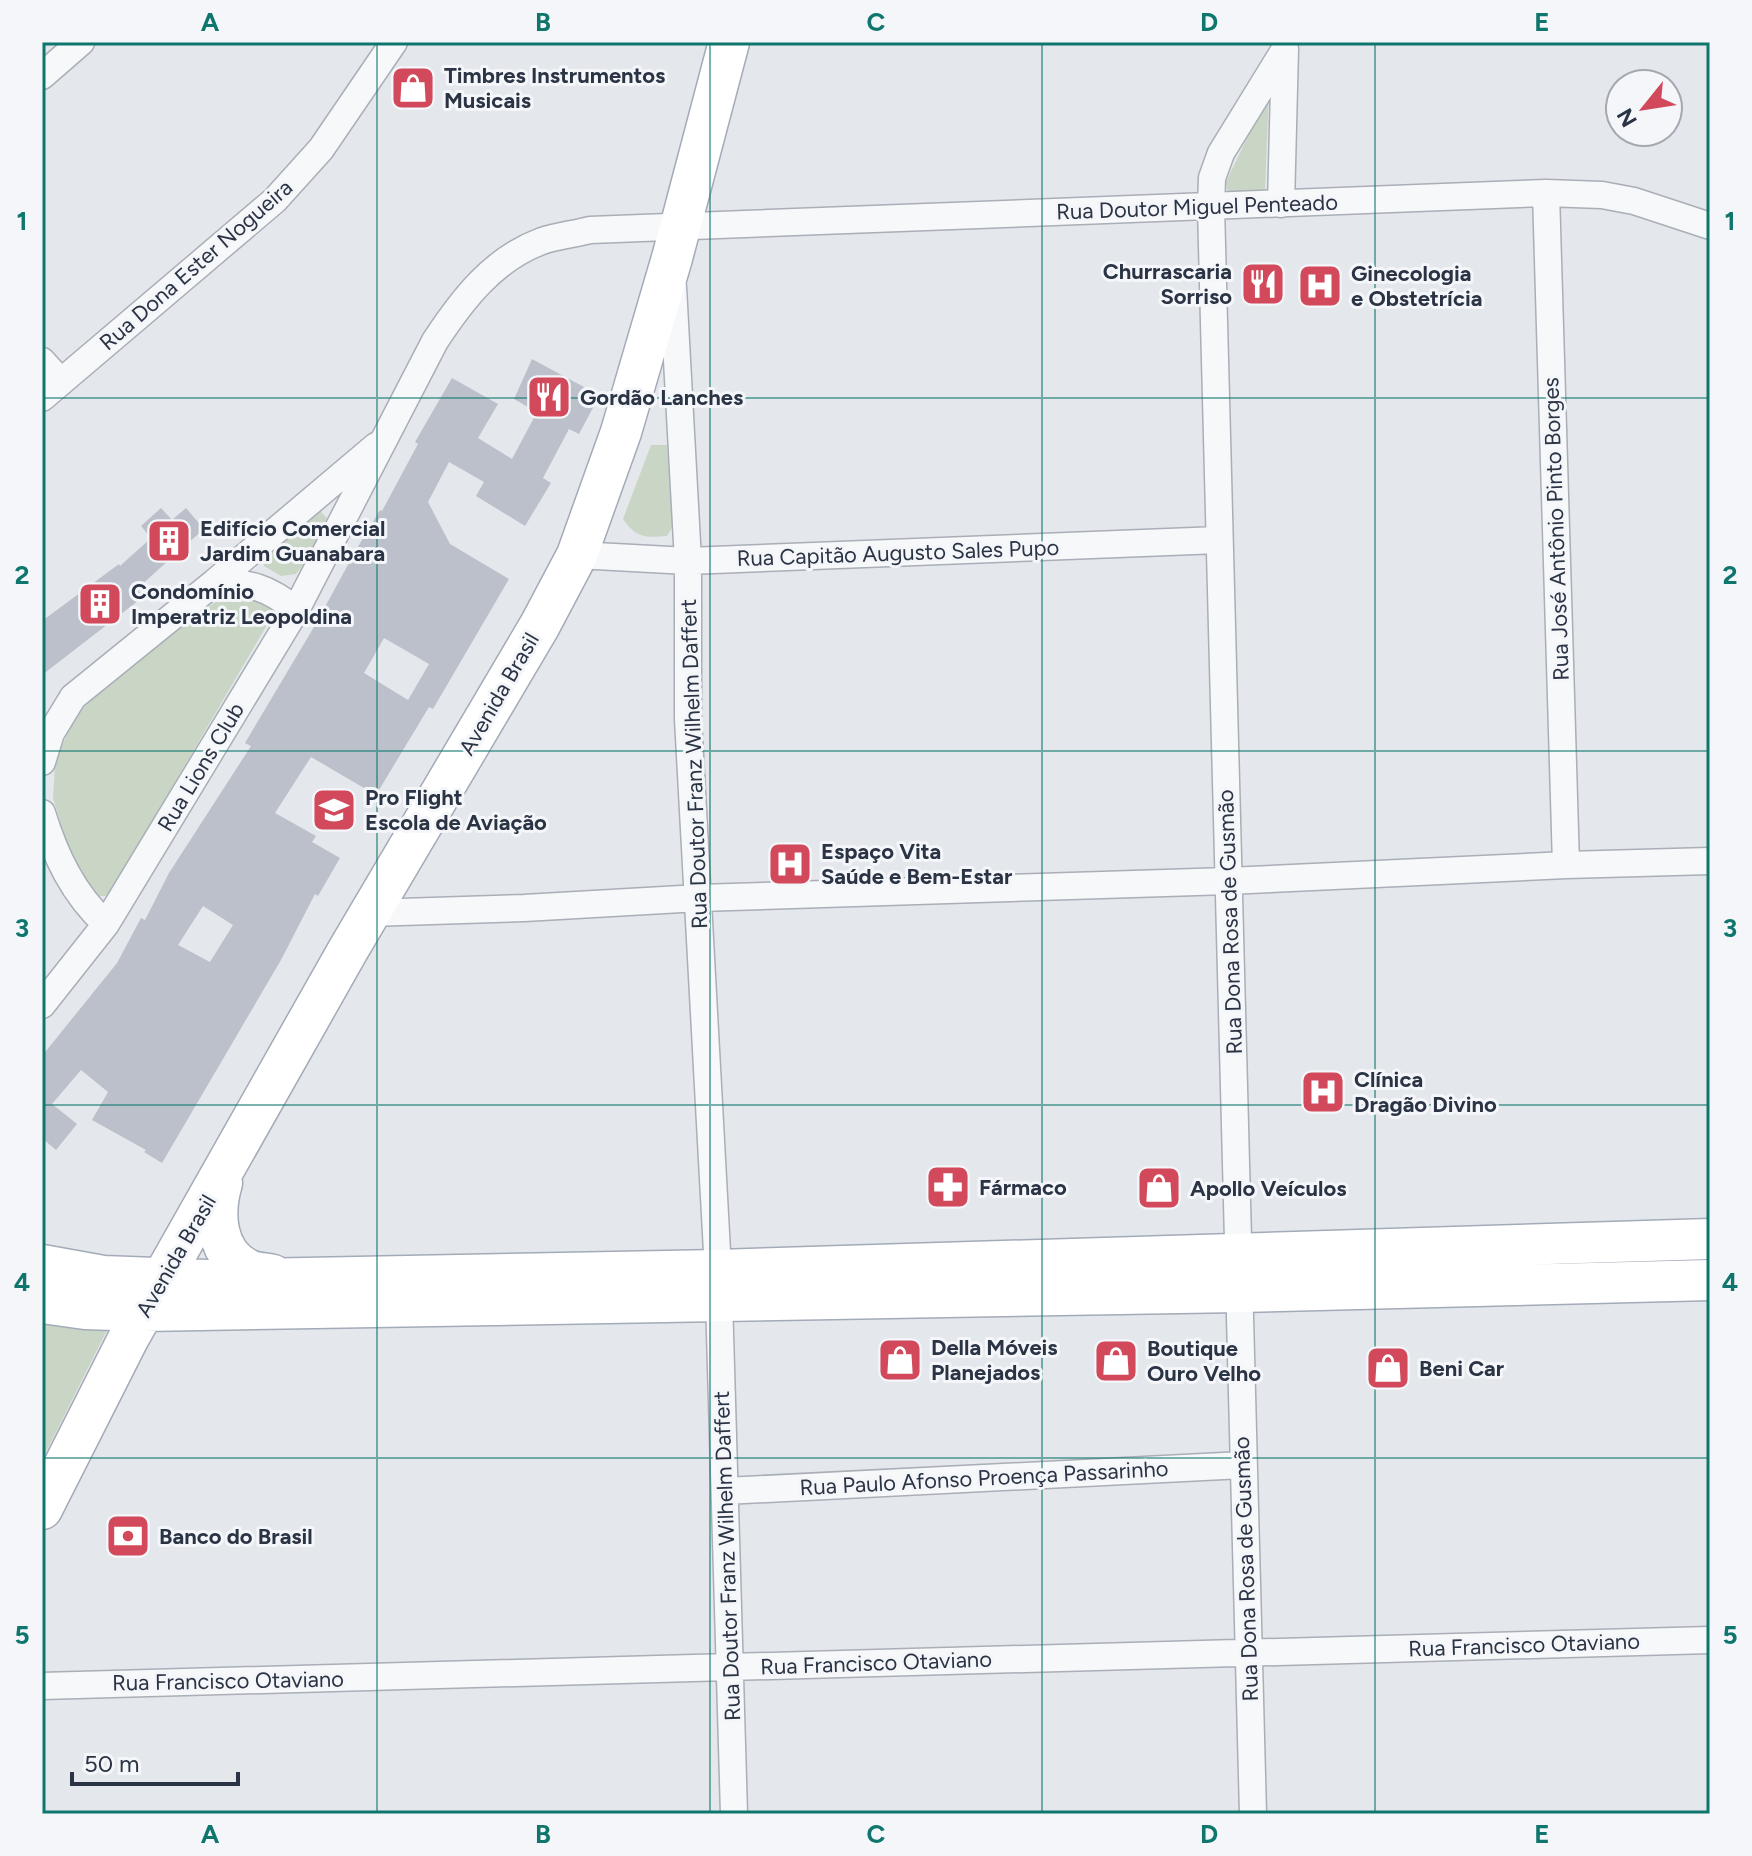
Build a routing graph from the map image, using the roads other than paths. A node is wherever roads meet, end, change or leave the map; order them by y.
1 (81, 42) edge
2 (394, 42) edge
3 (729, 42) edge
4 (1286, 46) edge
5 (42, 76) edge
6 (1546, 193) junction
7 (1281, 204) junction
8 (1211, 207) junction
9 (1710, 226) edge
10 (676, 242) junction
11 (42, 361) edge
12 (52, 390) edge
13 (388, 436) junction
14 (1219, 540) junction
15 (577, 555) junction
16 (688, 561) junction
17 (215, 582) junction
18 (296, 610) junction
19 (42, 762) edge
20 (42, 813) edge
21 (1710, 861) edge
22 (1566, 865) junction
23 (1228, 881) junction
24 (699, 898) junction
25 (370, 913) junction
26 (106, 924) junction
27 (42, 1005) edge
28 (229, 1161) junction
29 (1710, 1239) edge
30 (58, 1268) edge
31 (1238, 1273) junction
32 (284, 1278) junction
33 (1710, 1280) edge
34 (718, 1284) junction
35 (154, 1295) junction
36 (42, 1303) edge
37 (1243, 1465) junction
38 (725, 1491) junction
39 (42, 1509) edge
40 (1710, 1640) edge
41 (1248, 1653) junction
42 (731, 1667) junction
43 (42, 1686) edge
44 (734, 1814) edge
45 (1253, 1814) edge

1 - 5 street
2 - 12 street, Rua Dona Ester Nogueira
3 - 10 main road, Avenida Brasil
4 - 7 street, Rua Dona Rosa de Gusmão
4 - 8 street, Rua Dona Rosa de Gusmão
6 - 7 street, Rua Doutor Miguel Penteado
6 - 9 street, Rua Doutor Miguel Penteado
6 - 22 street, Rua José Antônio Pinto Borges
7 - 8 street, Rua Doutor Miguel Penteado
8 - 10 street, Rua Doutor Miguel Penteado
8 - 14 street, Rua Dona Rosa de Gusmão
10 - 13 street, Rua Lions Club
10 - 15 main road, Avenida Brasil
10 - 16 street, Rua Doutor Franz Wilhelm Daffert
11 - 12 street
13 - 17 street, Rua Lions Club
13 - 18 street, Rua Lions Club
14 - 16 street, Rua Capitão Augusto Sales Pupo
14 - 23 street, Rua Dona Rosa de Gusmão
15 - 16 street, Rua Capitão Augusto Sales Pupo
15 - 25 main road, Avenida Brasil
16 - 24 street, Rua Doutor Franz Wilhelm Daffert
17 - 18 street
17 - 19 street, Rua Lions Club
18 - 26 street, Rua Lions Club
20 - 26 street
21 - 22 street
22 - 23 street
23 - 24 street
23 - 31 street, Rua Dona Rosa de Gusmão
24 - 25 street
24 - 34 street, Rua Doutor Franz Wilhelm Daffert
25 - 28 main road, Avenida Brasil
26 - 27 street, Rua Lions Club
28 - 32 main road
28 - 35 main road, Avenida Brasil
29 - 31 main road
30 - 35 main road
31 - 33 main road
31 - 34 main road
31 - 37 street, Rua Dona Rosa de Gusmão
32 - 34 main road
32 - 35 main road
34 - 35 main road
34 - 38 street, Rua Doutor Franz Wilhelm Daffert
35 - 36 main road
35 - 39 main road, Avenida Brasil
37 - 38 street, Rua Paulo Afonso Proença Passarinho
37 - 41 street, Rua Dona Rosa de Gusmão
38 - 42 street, Rua Doutor Franz Wilhelm Daffert
40 - 41 street, Rua Francisco Otaviano
41 - 42 street, Rua Francisco Otaviano
41 - 45 street, Rua Dona Rosa de Gusmão
42 - 43 street, Rua Francisco Otaviano
42 - 44 street, Rua Doutor Franz Wilhelm Daffert

